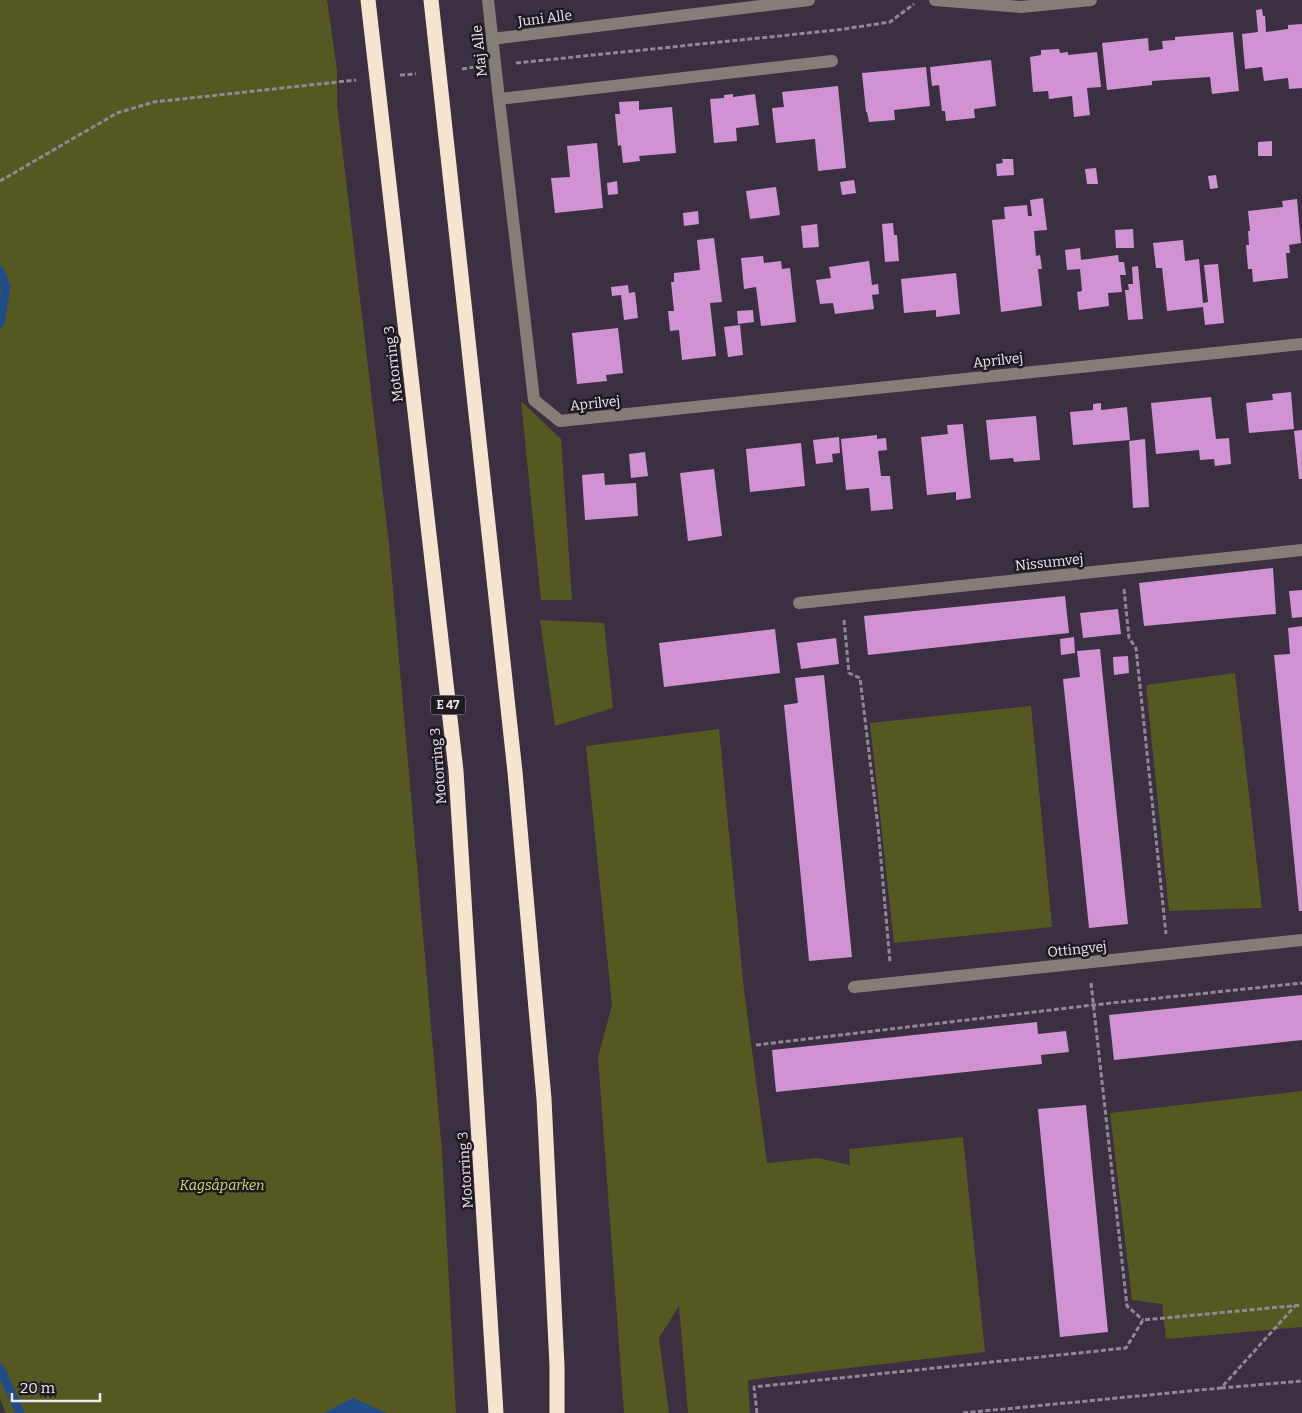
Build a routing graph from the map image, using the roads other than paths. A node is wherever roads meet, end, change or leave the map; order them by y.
1 (368, 0) edge
2 (431, 0) edge
3 (488, 0) edge
4 (809, 0) edge
5 (935, 0) edge
6 (1091, 0) edge
7 (492, 39) junction
8 (832, 61) dead end
9 (499, 99) junction
10 (1302, 344) edge
11 (1302, 550) edge
12 (799, 603) dead end
13 (1302, 940) edge
14 (854, 987) dead end
15 (557, 1366) junction
16 (496, 1413) edge
17 (557, 1413) edge
18 (564, 1413) edge

1 - 16 highway, Motorring 3 / E 47
2 - 15 highway
3 - 7 street, Maj Alle
4 - 7 street, Juni Alle
5 - 6 street
7 - 9 street, Maj Alle
8 - 9 street
9 - 10 street, Aprilvej
11 - 12 street, Nissumvej
13 - 14 street, Ottingvej
15 - 17 highway
15 - 18 highway

